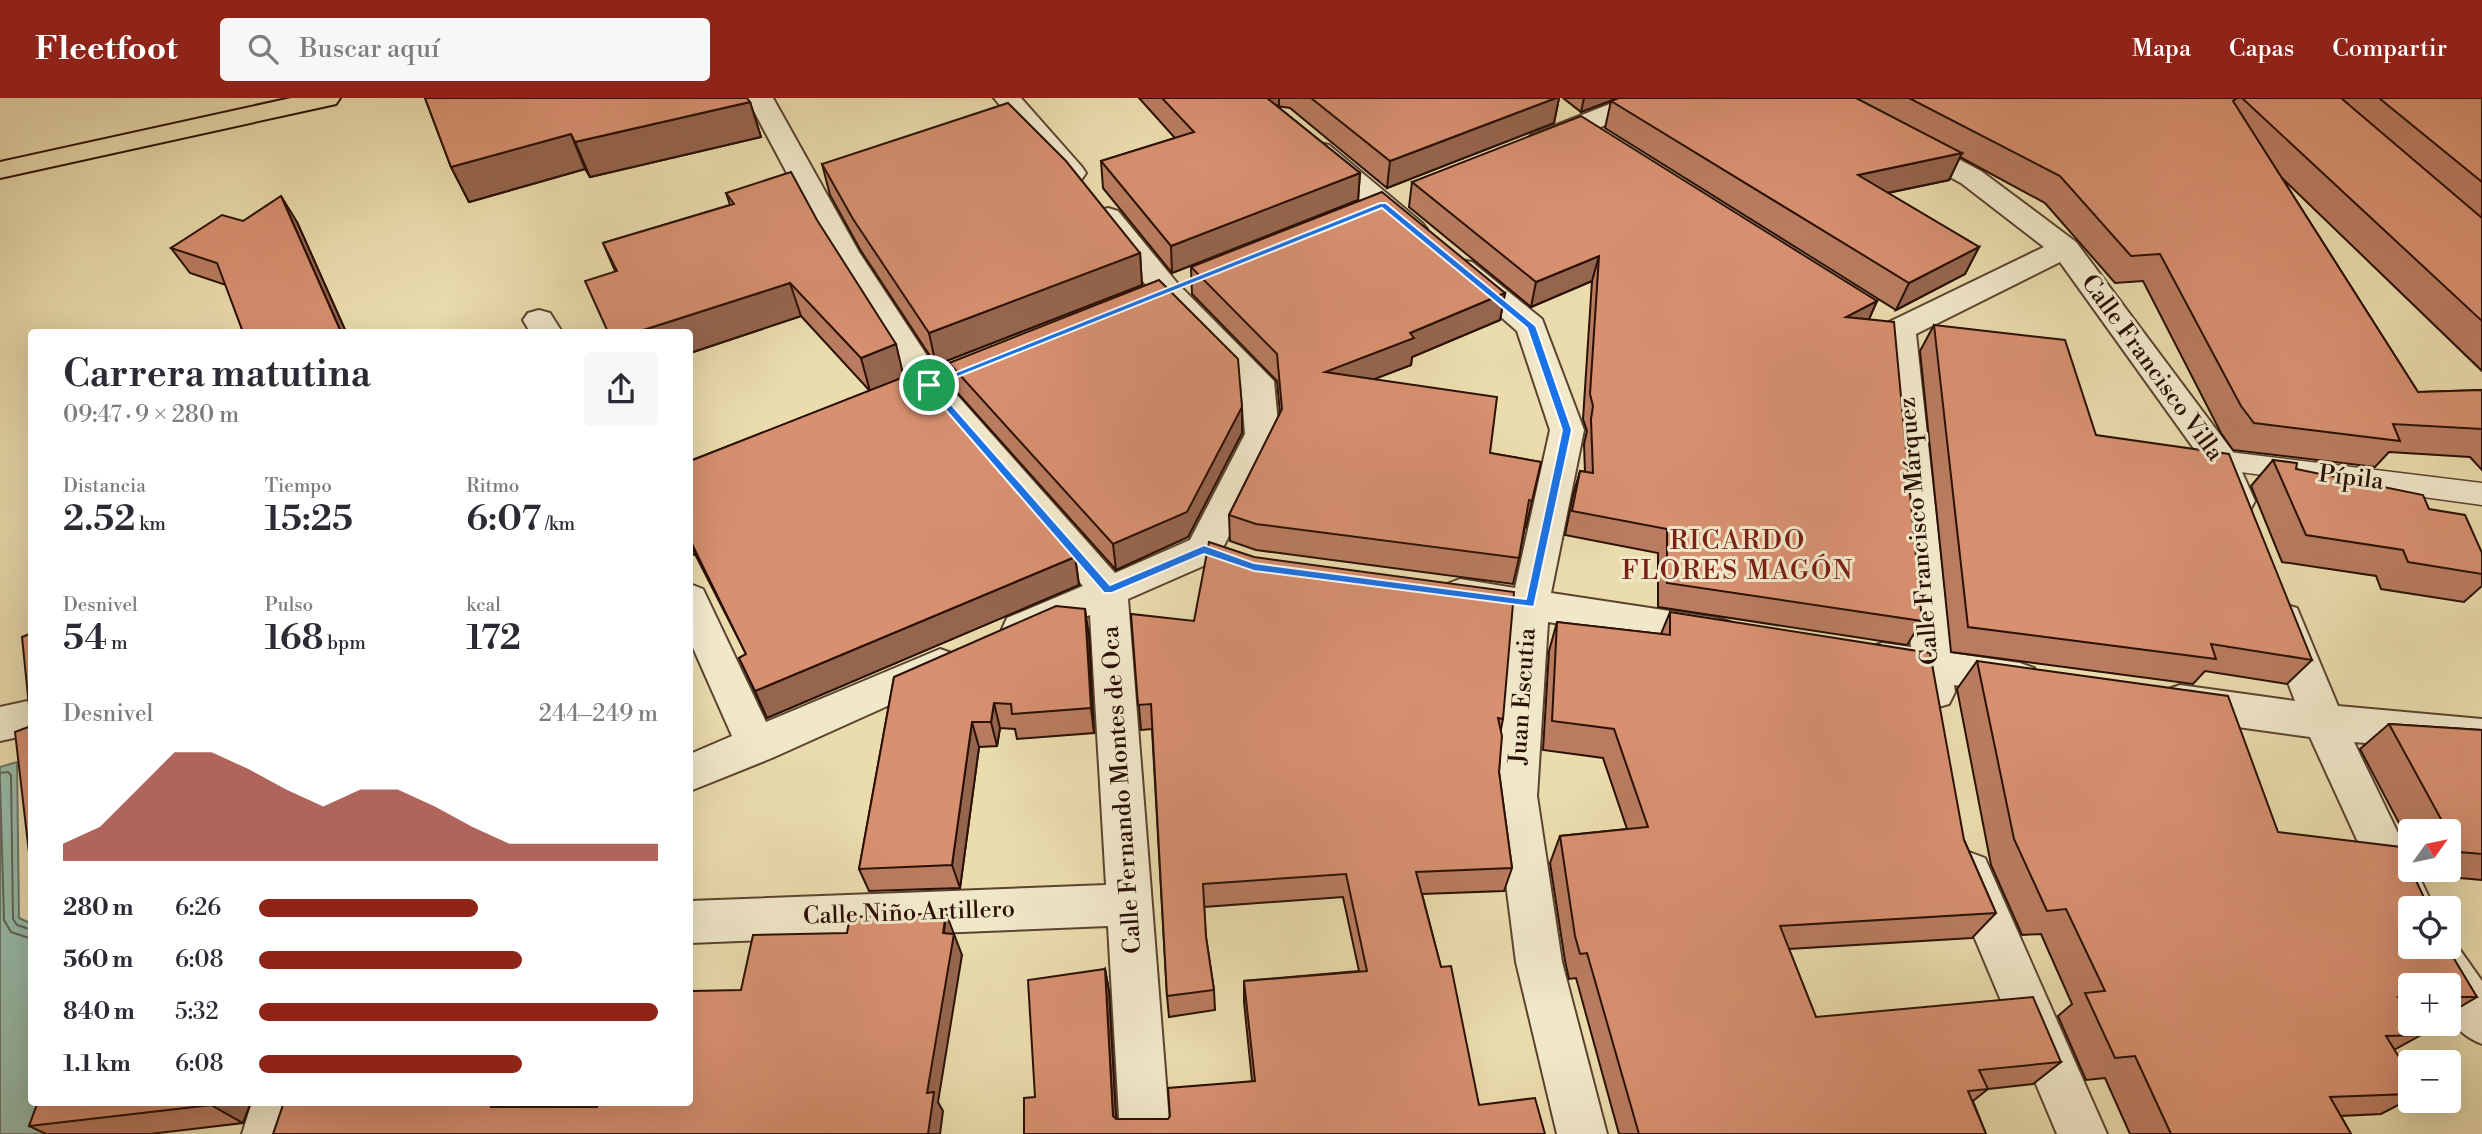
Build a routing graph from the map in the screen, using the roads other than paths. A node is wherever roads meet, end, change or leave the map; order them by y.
1 (327, 98) edge
2 (760, 98) edge
3 (1007, 98) edge
4 (1649, 98) edge
5 (1823, 98) edge
6 (1551, 105) dead end
7 (1299, 134) edge
8 (1590, 134) junction
9 (1517, 151) edge
10 (0, 170) edge
11 (2065, 248) junction
12 (2221, 461) junction
13 (2482, 494) edge
14 (2250, 536) edge
15 (1204, 550) junction
16 (1241, 562) edge
17 (2270, 585) edge
18 (1420, 589) edge
19 (1108, 590) junction
20 (1530, 604) junction
21 (693, 606) edge
22 (1751, 639) edge
23 (1848, 654) edge
24 (1931, 667) junction
25 (2053, 684) edge
26 (2148, 697) edge
27 (28, 718) edge
28 (2324, 722) junction
29 (0, 724) edge
30 (1942, 733) edge
31 (2482, 736) edge
32 (757, 746) junction
33 (693, 772) edge
34 (1961, 840) edge
35 (2405, 896) edge
36 (1129, 905) junction
37 (693, 922) edge
38 (2439, 959) edge
39 (2482, 1021) edge
40 (276, 1106) edge
41 (267, 1134) edge
42 (1144, 1134) edge
43 (1582, 1134) edge
44 (2082, 1134) edge

1 - 10 main road
2 - 19 street, Calle Fernando Montes de Oca
3 - 15 street
4 - 8 street
5 - 11 street, Calle Francisco Villa
6 - 8 street
7 - 20 street, Juan Escutia
8 - 9 street
11 - 12 street, Calle Francisco Villa
11 - 24 street, Calle Francisco Márquez
12 - 13 lane, Pípila
12 - 14 street, Calle Francisco Villa
15 - 16 street
15 - 19 street
17 - 28 street
18 - 20 street
19 - 32 street
19 - 36 street, Calle Fernando Montes de Oca
20 - 22 street
20 - 43 street, Juan Escutia
21 - 32 street
23 - 24 street
24 - 25 street
24 - 30 street, Calle Francisco Márquez
26 - 28 street
27 - 29 street
28 - 31 street
28 - 35 street
32 - 33 street
34 - 44 street
36 - 37 street, Calle Niño Artillero
36 - 42 street, Calle Fernando Montes de Oca
38 - 39 street
40 - 41 street

